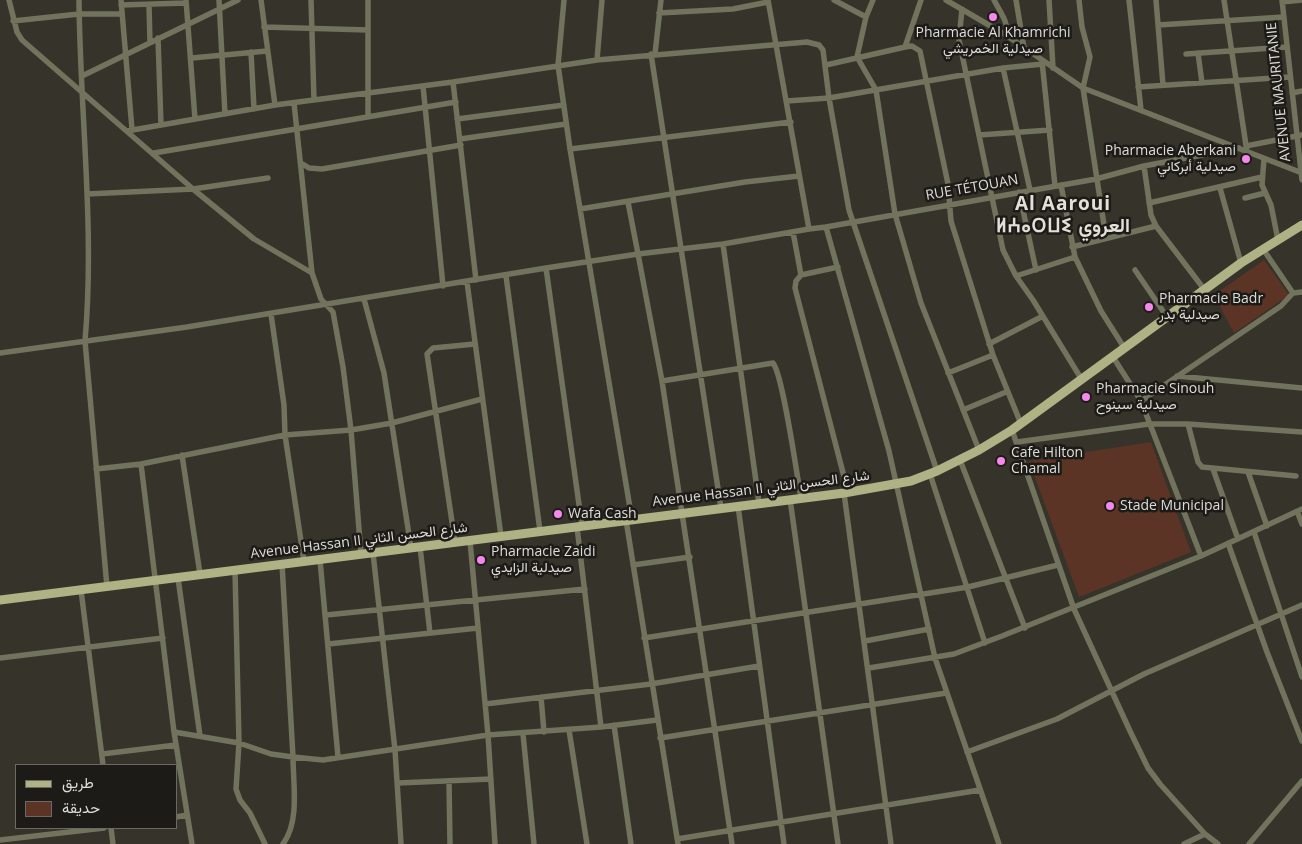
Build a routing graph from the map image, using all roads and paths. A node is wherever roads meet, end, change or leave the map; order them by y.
1 (9, 0) edge
2 (79, 0) edge
3 (219, 0) edge
4 (238, 0) edge
5 (261, 0) edge
6 (311, 0) edge
7 (368, 0) edge
8 (564, 0) edge
9 (602, 0) edge
10 (661, 0) edge
11 (834, 0) edge
12 (873, 0) edge
13 (921, 0) edge
14 (946, 0) edge
15 (994, 0) edge
16 (1016, 0) edge
17 (1049, 0) edge
18 (1079, 0) edge
19 (1130, 0) edge
20 (1156, 0) edge
21 (1224, 0) edge
22 (1302, 0) edge
23 (768, 1) edge
24 (1282, 1) edge
25 (121, 2) edge
26 (164, 2) edge
27 (186, 2) edge
28 (149, 5) junction
29 (220, 7) junction
30 (962, 9) junction
31 (659, 13) junction
32 (79, 14) junction
33 (122, 14) junction
34 (866, 17) junction
35 (1284, 17) junction
36 (1227, 20) junction
37 (14, 21) junction
38 (188, 23) junction
39 (1158, 25) junction
40 (264, 27) junction
41 (312, 29) junction
42 (368, 30) junction
43 (1006, 35) junction
44 (158, 38) junction
45 (150, 42) junction
46 (776, 44) junction
47 (905, 47) junction
48 (1287, 47) junction
49 (1024, 48) junction
50 (267, 51) junction
51 (1232, 51) junction
52 (251, 52) junction
53 (1198, 53) junction
54 (653, 54) junction
55 (1186, 54) dead end
56 (125, 55) junction
57 (223, 55) junction
58 (857, 57) junction
59 (192, 58) junction
60 (597, 60) junction
61 (1042, 62) junction
62 (558, 65) junction
63 (826, 65) junction
64 (1003, 68) junction
65 (1054, 68) junction
66 (966, 75) junction
67 (82, 76) junction
68 (1290, 77) junction
69 (1237, 81) junction
70 (453, 82) junction
71 (927, 82) junction
72 (1202, 83) junction
73 (1163, 85) junction
74 (423, 86) junction
75 (1138, 87) junction
76 (1083, 88) junction
77 (876, 90) junction
78 (1302, 91) edge
79 (83, 93) junction
80 (368, 93) junction
81 (1292, 93) junction
82 (829, 98) junction
83 (314, 100) junction
84 (787, 101) junction
85 (456, 102) junction
86 (294, 103) junction
87 (275, 105) junction
88 (564, 105) junction
89 (427, 107) junction
90 (254, 109) junction
91 (1141, 110) junction
92 (225, 114) junction
93 (368, 117) junction
94 (195, 119) junction
95 (458, 119) junction
96 (791, 122) junction
97 (566, 124) junction
98 (161, 125) junction
99 (297, 129) junction
100 (130, 130) junction
101 (1050, 130) junction
102 (1017, 132) junction
103 (979, 135) junction
104 (1299, 135) edge
105 (664, 139) junction
106 (460, 142) junction
107 (1239, 148) junction
108 (430, 149) junction
109 (570, 149) junction
110 (1247, 149) junction
111 (154, 153) junction
112 (1264, 159) junction
113 (301, 163) junction
114 (1144, 166) junction
115 (1301, 172) edge
116 (799, 176) junction
117 (1262, 177) junction
118 (268, 178) dead end
119 (1096, 179) junction
120 (1302, 180) edge
121 (1058, 185) junction
122 (1220, 188) junction
123 (193, 189) junction
124 (1030, 190) junction
125 (1019, 192) junction
126 (1265, 193) junction
127 (86, 194) junction
128 (673, 195) junction
129 (990, 196) junction
130 (1245, 198) dead end
131 (628, 202) junction
132 (1149, 203) junction
133 (950, 204) junction
134 (580, 209) junction
135 (895, 214) junction
136 (854, 223) junction
137 (1302, 225) edge
138 (1156, 226) junction
139 (826, 227) junction
140 (808, 229) junction
141 (792, 232) junction
142 (1106, 238) junction
143 (1278, 240) junction
144 (723, 244) junction
145 (1072, 247) junction
146 (1264, 249) junction
147 (681, 250) junction
148 (638, 254) junction
149 (1075, 257) junction
150 (590, 262) junction
151 (1241, 263) junction
152 (838, 267) junction
153 (546, 268) junction
154 (1036, 270) junction
155 (1135, 270) dead end
156 (312, 273) junction
157 (801, 275) junction
158 (506, 276) junction
159 (1016, 276) junction
160 (476, 280) junction
161 (467, 282) junction
162 (443, 286) junction
163 (1204, 290) junction
164 (1302, 292) edge
165 (1293, 293) junction
166 (364, 299) junction
167 (328, 305) junction
168 (271, 314) junction
169 (1043, 316) junction
170 (1167, 317) junction
171 (85, 341) junction
172 (475, 344) junction
173 (989, 344) junction
174 (1125, 349) junction
175 (0, 353) edge
176 (993, 355) junction
177 (1114, 357) junction
178 (740, 368) junction
179 (948, 373) junction
180 (701, 374) junction
181 (1177, 376) junction
182 (1082, 380) junction
183 (662, 381) junction
184 (1302, 388) edge
185 (1006, 392) junction
186 (482, 399) junction
187 (1141, 401) junction
188 (963, 410) junction
189 (435, 412) junction
190 (392, 423) junction
191 (1021, 424) junction
192 (1149, 424) junction
193 (1188, 424) junction
194 (351, 430) junction
195 (1012, 430) junction
196 (1302, 432) edge
197 (285, 435) junction
198 (1017, 442) junction
199 (979, 450) junction
200 (182, 455) junction
201 (960, 460) junction
202 (141, 464) junction
203 (96, 469) junction
204 (1213, 469) junction
205 (1248, 472) junction
206 (933, 473) junction
207 (1296, 476) dead end
208 (896, 485) junction
209 (846, 493) junction
210 (802, 498) junction
211 (790, 500) junction
212 (759, 504) junction
213 (738, 506) junction
214 (721, 508) junction
215 (1300, 510) edge
216 (683, 513) junction
217 (629, 520) junction
218 (1302, 524) edge
219 (580, 526) junction
220 (1267, 526) junction
221 (540, 531) junction
222 (1254, 532) junction
223 (500, 536) junction
224 (1238, 539) junction
225 (470, 541) junction
226 (455, 542) junction
227 (1228, 543) junction
228 (416, 547) junction
229 (373, 553) junction
230 (361, 554) junction
231 (1201, 556) junction
232 (690, 557) junction
233 (320, 560) junction
234 (304, 562) junction
235 (282, 564) junction
236 (1058, 564) junction
237 (633, 565) junction
238 (235, 570) junction
239 (200, 574) junction
240 (178, 578) junction
241 (1007, 579) junction
242 (156, 580) junction
243 (107, 587) junction
244 (968, 587) junction
245 (585, 589) junction
246 (81, 590) junction
247 (921, 595) junction
248 (475, 599) junction
249 (0, 600) edge
250 (427, 604) junction
251 (859, 605) junction
252 (1302, 605) edge
253 (381, 609) junction
254 (1074, 609) junction
255 (805, 613) junction
256 (1281, 614) junction
257 (326, 615) junction
258 (753, 622) junction
259 (1257, 623) junction
260 (478, 628) junction
261 (1025, 628) junction
262 (701, 629) junction
263 (929, 630) junction
264 (430, 634) junction
265 (163, 638) junction
266 (384, 638) junction
267 (644, 638) junction
268 (865, 641) junction
269 (985, 643) junction
270 (328, 644) junction
271 (88, 646) junction
272 (0, 658) edge
273 (936, 658) junction
274 (759, 666) junction
275 (869, 668) junction
276 (706, 674) junction
277 (1302, 677) edge
278 (652, 684) junction
279 (596, 691) junction
280 (1110, 692) junction
281 (946, 693) junction
282 (541, 697) junction
283 (485, 704) junction
284 (873, 705) junction
285 (821, 713) junction
286 (657, 720) junction
287 (768, 722) junction
288 (614, 725) junction
289 (602, 727) junction
290 (569, 730) junction
291 (715, 730) junction
292 (174, 732) junction
293 (544, 732) junction
294 (523, 734) junction
295 (200, 736) junction
296 (488, 736) junction
297 (660, 738) junction
298 (1302, 741) edge
299 (239, 743) junction
300 (176, 745) junction
301 (395, 750) junction
302 (967, 752) junction
303 (102, 754) junction
304 (293, 757) junction
305 (338, 757) junction
306 (103, 764) edge
307 (491, 779) junction
308 (449, 781) junction
309 (1302, 781) edge
310 (398, 783) junction
311 (980, 790) junction
312 (887, 806) junction
313 (834, 814) junction
314 (187, 815) junction
315 (178, 817) edge
316 (782, 822) junction
317 (95, 829) edge
318 (111, 829) edge
319 (731, 831) junction
320 (1206, 834) junction
321 (0, 840) edge
322 (677, 842) edge
323 (113, 844) edge
324 (192, 844) edge
325 (266, 844) edge
326 (283, 844) edge
327 (401, 844) edge
328 (450, 844) edge
329 (495, 844) edge
330 (534, 844) edge
331 (587, 844) edge
332 (631, 844) edge
333 (732, 844) edge
334 (784, 844) edge
335 (838, 844) edge
336 (892, 844) edge
337 (998, 844) edge
338 (1184, 844) edge
339 (1218, 844) edge
340 (1249, 844) edge

1 - 37 street
2 - 32 street
3 - 29 street
4 - 29 street
5 - 40 street
6 - 41 street
7 - 42 street
8 - 62 street
9 - 60 street
10 - 31 street
11 - 34 street
12 - 34 street
13 - 47 street
14 - 30 street
15 - 43 street
16 - 49 street
17 - 65 street
18 - 76 street
19 - 75 street
20 - 39 street
21 - 36 street
22 - 24 street
23 - 31 street
23 - 46 street
24 - 35 street, AVENUE MAURITANIE
25 - 28 street
25 - 33 street
26 - 27 street
26 - 28 street
27 - 38 street
28 - 45 street
29 - 38 street
29 - 57 street
30 - 43 street
30 - 66 street
31 - 54 street
32 - 33 street
32 - 37 street
32 - 67 street
33 - 56 street
34 - 58 street
35 - 36 street
35 - 48 street, AVENUE MAURITANIE
36 - 39 street
36 - 51 street
37 - 79 street
38 - 44 street
38 - 59 street
39 - 73 street
40 - 41 street
40 - 50 street
41 - 42 street
41 - 83 street
42 - 80 street
43 - 49 street
44 - 45 street
44 - 98 street
45 - 56 street
46 - 54 street
46 - 63 street
46 - 84 street
47 - 58 street
47 - 71 street
48 - 51 street
48 - 68 street, AVENUE MAURITANIE
49 - 61 street
50 - 52 street
50 - 87 street
51 - 53 street
51 - 69 street
52 - 57 street
52 - 90 street
53 - 55 street
53 - 72 street
54 - 60 street
54 - 105 street
56 - 67 street
56 - 100 street
57 - 59 street
57 - 92 street
58 - 63 street
58 - 77 street
59 - 94 street
60 - 62 street
61 - 64 street
61 - 65 street
61 - 101 street
62 - 70 street
62 - 88 street
63 - 82 street
64 - 66 street
64 - 102 street
65 - 76 street
66 - 71 street
66 - 103 street
67 - 79 street
68 - 69 street
68 - 81 street, AVENUE MAURITANIE
69 - 72 street
69 - 110 street
70 - 74 street
70 - 85 street
71 - 77 street
71 - 133 street
72 - 73 street
73 - 75 street
74 - 80 street
74 - 89 street
75 - 91 street
76 - 91 street
76 - 119 street
77 - 82 street
77 - 135 street
78 - 81 street
79 - 100 street
79 - 127 street
80 - 83 street
80 - 93 street
81 - 104 street, AVENUE MAURITANIE
82 - 84 street
82 - 136 street
83 - 86 street
84 - 96 street
85 - 89 street
85 - 95 street
86 - 87 street
86 - 99 street
87 - 90 street
88 - 95 street
88 - 97 street
89 - 93 street
89 - 108 street
90 - 92 street
91 - 107 street
92 - 94 street
93 - 99 street
94 - 98 street
95 - 106 street
96 - 105 street
96 - 116 street
97 - 106 street
97 - 109 street
98 - 100 street
99 - 111 street
99 - 113 street
100 - 111 street
101 - 102 street
101 - 121 street
102 - 103 street
102 - 124 street
103 - 129 street
104 - 110 street
104 - 115 street, AVENUE MAURITANIE
105 - 109 street
105 - 128 street
106 - 108 street
106 - 160 street
107 - 110 street
107 - 114 street
108 - 113 street
108 - 162 street
109 - 134 street
110 - 112 street
111 - 123 street
112 - 115 street
112 - 117 street
113 - 156 street
114 - 119 street, RUE TÉTOUAN
114 - 132 street
115 - 120 street, AVENUE MAURITANIE
116 - 128 street
116 - 140 street
117 - 122 street
117 - 126 street
118 - 123 street
119 - 121 street, RUE TÉTOUAN
119 - 142 street
121 - 124 street, RUE TÉTOUAN
121 - 145 street
122 - 132 street
122 - 151 street
123 - 127 street
123 - 156 street
124 - 125 street, RUE TÉTOUAN
125 - 129 street, RUE TÉTOUAN
125 - 154 street
126 - 130 street
126 - 143 street
127 - 171 street
128 - 131 street
128 - 147 street
129 - 133 street, RUE TÉTOUAN
129 - 159 street
131 - 134 street
131 - 148 street
132 - 138 street
133 - 135 street, RUE TÉTOUAN
133 - 173 street
134 - 150 street
135 - 136 street, RUE TÉTOUAN
135 - 179 street
136 - 139 street, RUE TÉTOUAN
136 - 206 street
137 - 143 main road, Avenue Hassan II شارع الحسن الثاني
138 - 142 street
138 - 163 street
139 - 140 street, RUE TÉTOUAN
139 - 152 street
140 - 141 street, RUE TÉTOUAN
141 - 144 street, RUE TÉTOUAN
141 - 157 street
142 - 145 street
143 - 146 main road, Avenue Hassan II شارع الحسن الثاني
144 - 147 street, RUE TÉTOUAN
144 - 178 street
145 - 149 street
146 - 151 main road, Avenue Hassan II شارع الحسن الثاني
146 - 165 street
147 - 148 street, RUE TÉTOUAN
147 - 180 street
148 - 150 street, RUE TÉTOUAN
148 - 183 street
149 - 154 street
149 - 174 street
150 - 153 street, RUE TÉTOUAN
150 - 217 street
151 - 163 main road, Avenue Hassan II شارع الحسن الثاني
152 - 157 street
152 - 208 street
153 - 158 street, RUE TÉTOUAN
153 - 219 street
154 - 159 street
155 - 170 street
156 - 167 street
157 - 209 street
158 - 160 street, RUE TÉTOUAN
158 - 221 street
159 - 169 street
160 - 161 street, RUE TÉTOUAN
161 - 162 street, RUE TÉTOUAN
161 - 172 street
162 - 166 street, RUE TÉTOUAN
163 - 170 main road, Avenue Hassan II شارع الحسن الثاني
164 - 165 street
165 - 181 street
166 - 167 street, RUE TÉTOUAN
166 - 190 street
167 - 168 street, RUE TÉTOUAN
167 - 194 street
168 - 171 street, RUE TÉTOUAN
168 - 197 street
169 - 173 street
169 - 182 street
170 - 174 main road, Avenue Hassan II شارع الحسن الثاني
171 - 175 street, RUE TÉTOUAN
171 - 203 street
172 - 186 street
172 - 189 street
173 - 176 street
174 - 177 main road, Avenue Hassan II شارع الحسن الثاني
176 - 179 street
176 - 185 street
177 - 182 main road, Avenue Hassan II شارع الحسن الثاني
177 - 187 street
178 - 180 street
178 - 210 street
178 - 212 street
179 - 188 street
180 - 183 street
180 - 214 street
181 - 184 street
181 - 187 street
182 - 191 main road, Avenue Hassan II شارع الحسن الثاني
183 - 216 street
185 - 188 street
185 - 191 street
186 - 189 street
186 - 223 street
187 - 192 street
188 - 199 street
189 - 190 street
189 - 226 street
190 - 194 street
190 - 228 street
191 - 195 main road, Avenue Hassan II شارع الحسن الثاني
192 - 193 street
192 - 198 street
192 - 231 street
193 - 196 street
193 - 204 street
194 - 197 street
194 - 230 street
195 - 198 street
195 - 199 main road, Avenue Hassan II شارع الحسن الثاني
197 - 200 street
197 - 234 street
198 - 236 street
199 - 201 main road, Avenue Hassan II شارع الحسن الثاني
200 - 202 street
200 - 239 street
201 - 206 main road, Avenue Hassan II شارع الحسن الثاني
201 - 241 street
202 - 203 street
202 - 242 street
203 - 243 street
204 - 205 street
204 - 224 street
205 - 207 street
205 - 220 street
206 - 208 main road, Avenue Hassan II شارع الحسن الثاني
206 - 244 street
208 - 209 main road, Avenue Hassan II شارع الحسن الثاني
208 - 247 street
209 - 210 main road, Avenue Hassan II شارع الحسن الثاني
209 - 251 street
210 - 211 main road, Avenue Hassan II شارع الحسن الثاني
211 - 212 main road, Avenue Hassan II شارع الحسن الثاني
211 - 255 street
212 - 213 main road, Avenue Hassan II شارع الحسن الثاني
213 - 214 main road, Avenue Hassan II شارع الحسن الثاني
213 - 258 street
214 - 216 main road, Avenue Hassan II شارع الحسن الثاني
215 - 218 street
215 - 220 street
216 - 217 main road, Avenue Hassan II شارع الحسن الثاني
216 - 232 street
217 - 219 main road, Avenue Hassan II شارع الحسن الثاني
217 - 237 street
219 - 221 main road, Avenue Hassan II شارع الحسن الثاني
219 - 245 street
220 - 222 street
221 - 223 main road, Avenue Hassan II شارع الحسن الثاني
222 - 224 street
222 - 256 street
223 - 225 main road, Avenue Hassan II شارع الحسن الثاني
224 - 227 street
225 - 226 main road, Avenue Hassan II شارع الحسن الثاني
225 - 248 street
226 - 228 main road, Avenue Hassan II شارع الحسن الثاني
227 - 231 street
227 - 259 street
228 - 229 main road, Avenue Hassan II شارع الحسن الثاني
228 - 250 street
229 - 230 main road, Avenue Hassan II شارع الحسن الثاني
229 - 253 street
230 - 233 main road, Avenue Hassan II شارع الحسن الثاني
231 - 254 street
232 - 237 street
232 - 262 street
233 - 234 main road, Avenue Hassan II شارع الحسن الثاني
233 - 257 street
234 - 235 main road, Avenue Hassan II شارع الحسن الثاني
235 - 238 main road, Avenue Hassan II شارع الحسن الثاني
235 - 304 street
236 - 241 street
236 - 254 street
237 - 267 street
238 - 239 main road, Avenue Hassan II شارع الحسن الثاني
238 - 299 street
239 - 240 main road, Avenue Hassan II شارع الحسن الثاني
240 - 242 main road, Avenue Hassan II شارع الحسن الثاني
240 - 295 street
241 - 244 street
241 - 261 street
242 - 243 main road, Avenue Hassan II شارع الحسن الثاني
242 - 265 street
243 - 246 main road, Avenue Hassan II شارع الحسن الثاني
244 - 247 street
244 - 269 street
245 - 248 street
245 - 279 street
246 - 249 main road, Avenue Hassan II شارع الحسن الثاني
246 - 271 street
247 - 251 street
247 - 263 street
248 - 250 street
248 - 260 street
250 - 253 street
250 - 264 street
251 - 255 street
251 - 268 street
252 - 256 street
253 - 257 street
253 - 266 street
254 - 261 street
254 - 280 street
255 - 258 street
255 - 285 street
256 - 259 street
256 - 277 street
257 - 270 street
258 - 262 street
258 - 274 street
259 - 280 street
259 - 298 street
260 - 264 street
260 - 283 street
261 - 269 street
262 - 267 street
262 - 276 street
263 - 268 street
263 - 273 street
264 - 266 street
265 - 271 street
265 - 292 street
266 - 270 street
266 - 301 street
267 - 278 street
268 - 275 street
269 - 273 street
270 - 305 street
271 - 272 street
271 - 303 street
273 - 275 street
273 - 281 street
274 - 276 street
274 - 287 street
275 - 284 street
276 - 278 street
276 - 291 street
278 - 279 street
278 - 286 street
279 - 282 street
279 - 289 street
280 - 302 street
280 - 320 street
281 - 284 street
281 - 302 street
282 - 283 street
282 - 293 street
283 - 296 street
284 - 285 street
284 - 312 street
285 - 287 street
285 - 313 street
286 - 288 street
286 - 297 street
287 - 291 street
287 - 316 street
288 - 289 street
288 - 332 street
289 - 290 street
290 - 293 street
290 - 331 street
291 - 297 street
291 - 319 street
292 - 295 street
292 - 300 street
293 - 294 street
294 - 296 street
294 - 330 street
295 - 299 street
296 - 301 street
296 - 307 street
297 - 322 street
299 - 304 street
299 - 325 street
300 - 303 street
300 - 314 street
301 - 305 street
301 - 310 street
302 - 311 street
303 - 306 street
304 - 305 street
304 - 326 street
307 - 308 street
307 - 329 street
308 - 310 street
308 - 328 street
309 - 340 street
310 - 327 street
311 - 312 street
311 - 337 street
312 - 313 street
312 - 336 street
313 - 316 street
313 - 335 street
314 - 315 street
314 - 324 street
316 - 319 street
316 - 334 street
317 - 321 street
318 - 323 street
319 - 322 street
319 - 333 street
320 - 338 street
320 - 339 street

